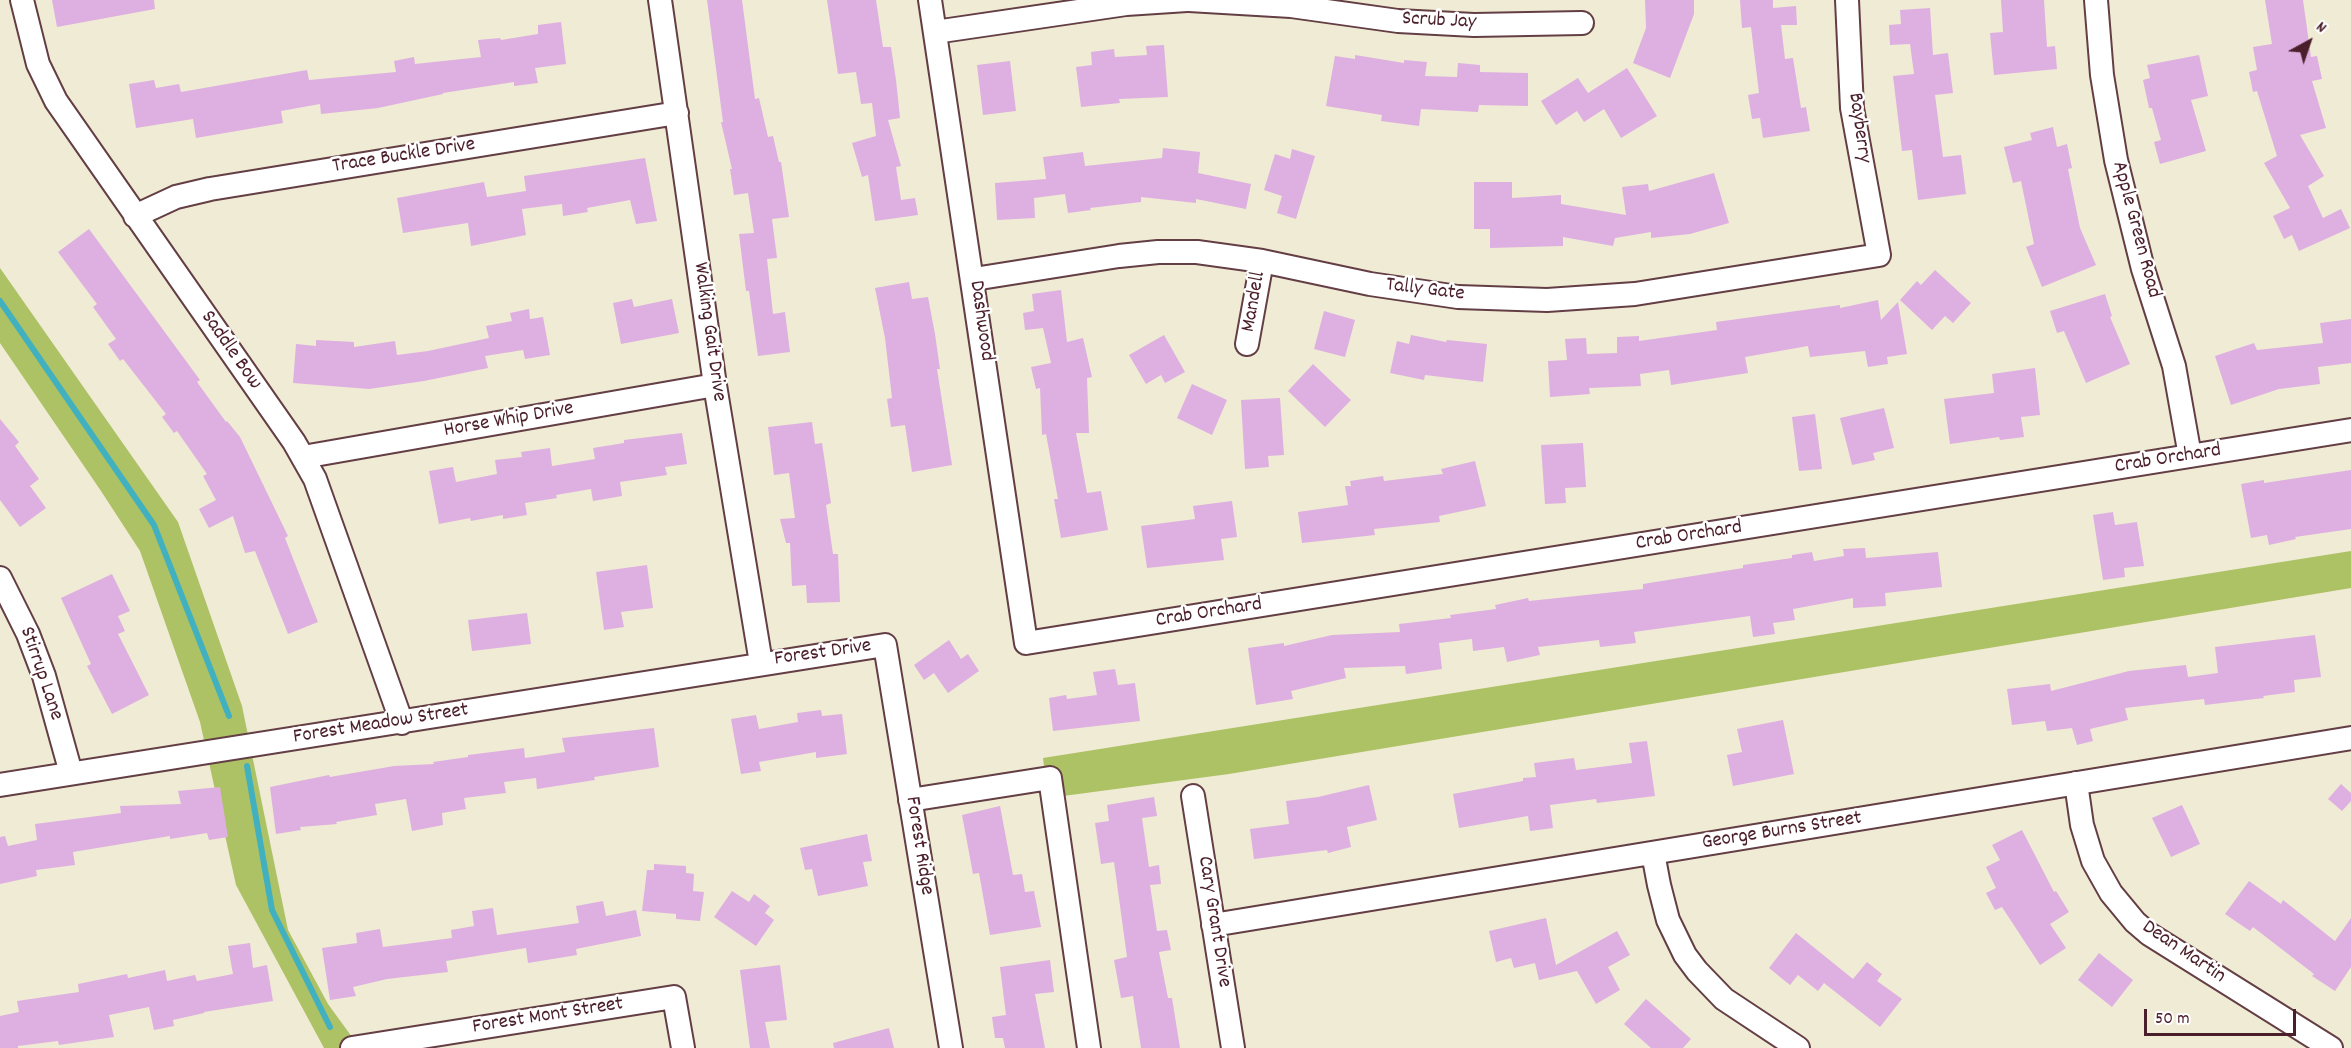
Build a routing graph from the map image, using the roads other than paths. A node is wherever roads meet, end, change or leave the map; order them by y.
1 (22, 0) edge
2 (660, 0) edge
3 (930, 0) edge
4 (1188, 0) edge
5 (1848, 0) edge
6 (2096, 0) edge
7 (1582, 23) dead end
8 (935, 32) junction
9 (676, 112) junction
10 (135, 216) junction
11 (1879, 255) joint
12 (1262, 261) junction
13 (974, 279) junction
14 (1247, 344) dead end
15 (715, 385) junction
16 (2351, 430) edge
17 (2190, 456) junction
18 (303, 457) junction
19 (0, 578) edge
20 (1026, 643) joint
21 (885, 645) joint
22 (761, 663) junction
23 (402, 723) junction
24 (2351, 738) edge
25 (71, 773) junction
26 (2076, 783) junction
27 (0, 785) edge
28 (1193, 796) dead end
29 (910, 800) junction
30 (1653, 853) junction
31 (1213, 925) junction
32 (351, 1048) edge
33 (683, 1048) edge
34 (951, 1048) edge
35 (1089, 1048) edge
36 (1233, 1048) edge
37 (1798, 1048) edge
38 (2331, 1048) edge

1 - 10 street, Saddle Bow
2 - 9 street, Walking Gait Drive
3 - 8 street, Dashwood
4 - 7 street, Scrub Jay
4 - 8 street, Scrub Jay
5 - 11 street, Bayberry
6 - 17 street, Apple Green Road
8 - 13 street, Dashwood
9 - 10 street, Trace Buckle Drive
9 - 15 street, Walking Gait Drive
10 - 18 street, Saddle Bow
11 - 12 street, Tally Gate
12 - 13 street, Tally Gate
12 - 14 street, Mandell
13 - 20 street, Dashwood
15 - 18 street, Horse Whip Drive
15 - 22 street, Walking Gait Drive
16 - 17 street, Crab Orchard
17 - 20 street, Crab Orchard
18 - 23 street, Saddle Bow
19 - 25 street, Stirrup Lane
21 - 22 street, Forest Drive
21 - 29 street, Forest Ridge
22 - 23 street, Forest Meadow Street
23 - 25 street, Forest Meadow Street
24 - 26 street, George Burns Street
25 - 27 street, Forest Meadow Street
26 - 30 street, George Burns Street
26 - 38 street, Dean Martin
28 - 31 street, Cary Grant Drive
29 - 34 street, Forest Ridge
29 - 35 street
30 - 31 street, George Burns Street
30 - 37 street
31 - 36 street, Cary Grant Drive
32 - 33 street, Forest Mont Street

